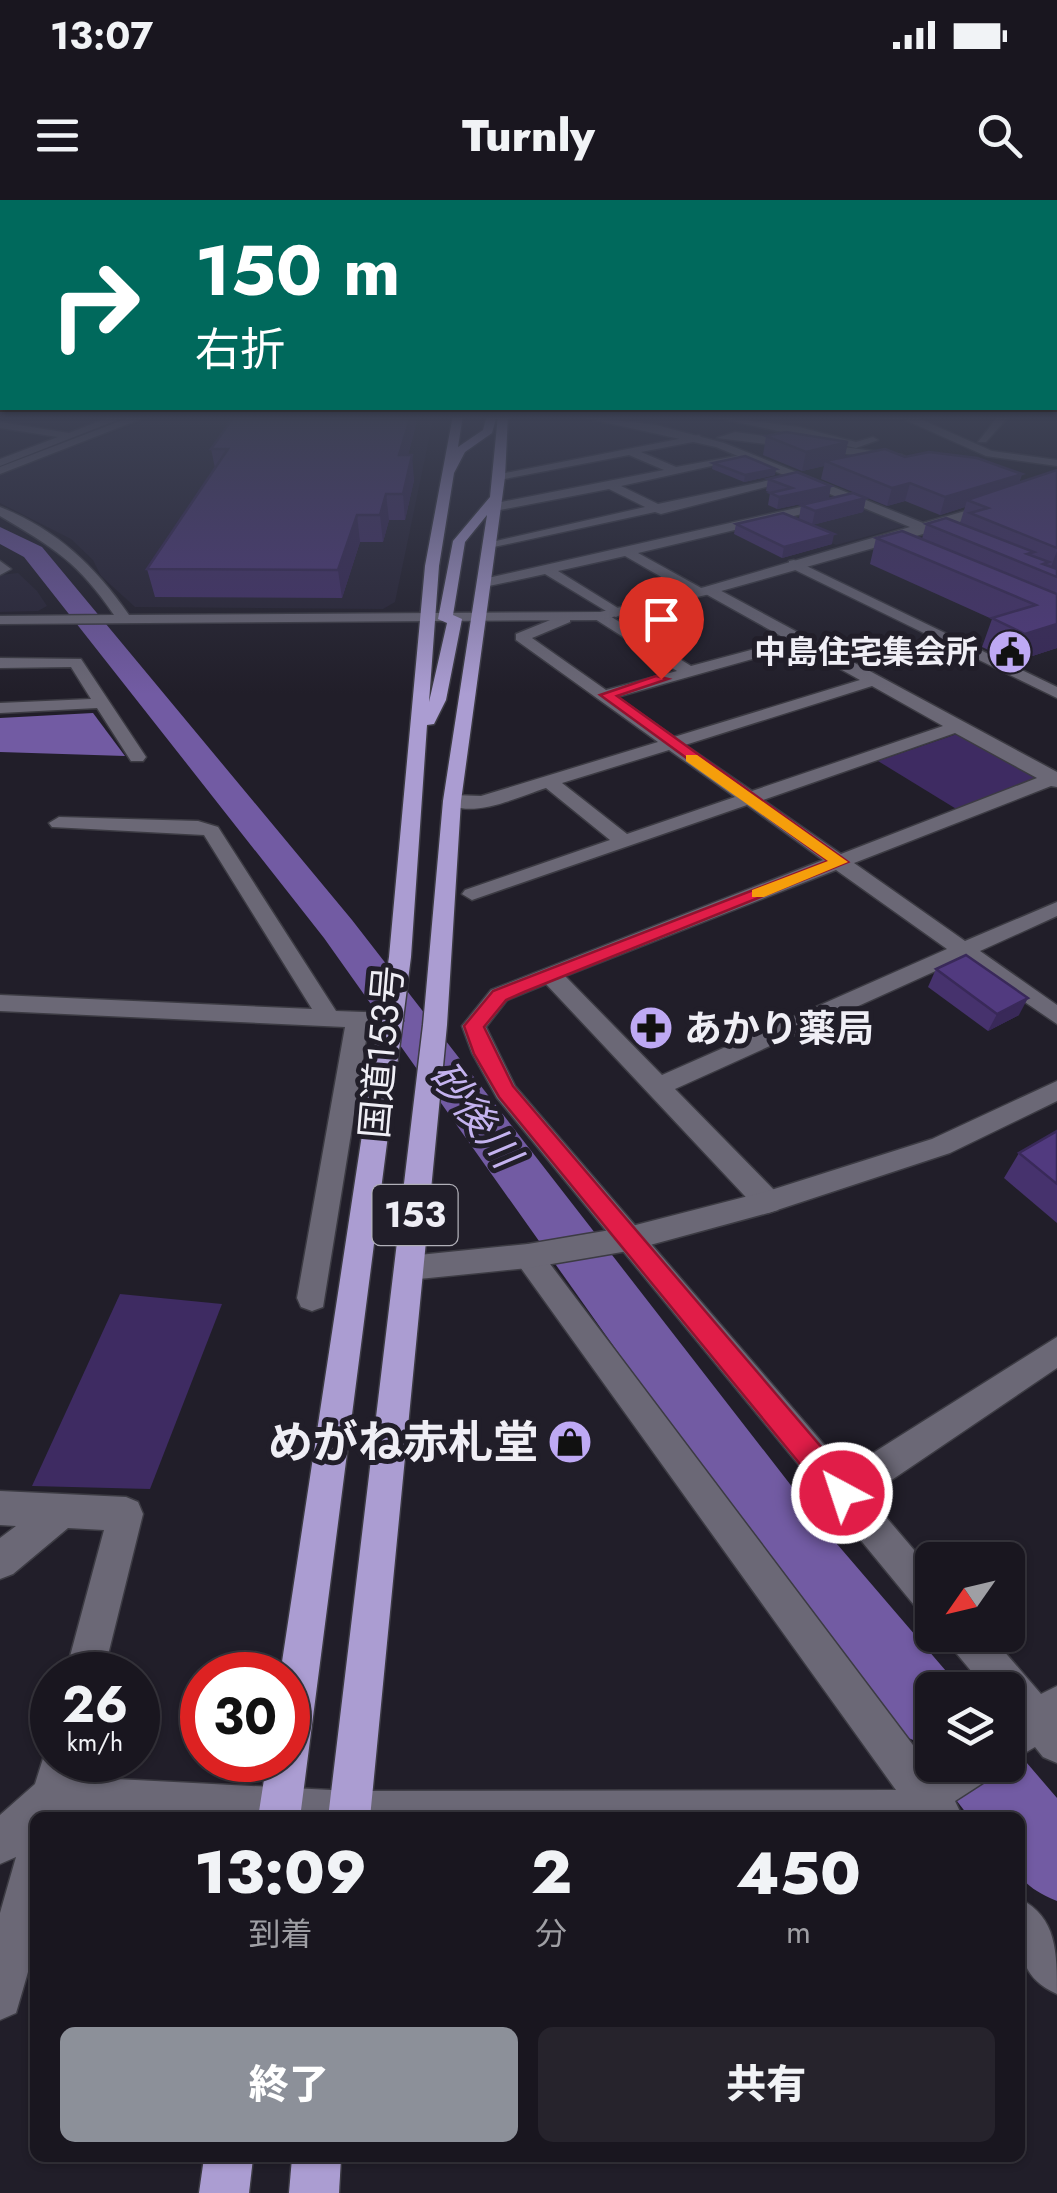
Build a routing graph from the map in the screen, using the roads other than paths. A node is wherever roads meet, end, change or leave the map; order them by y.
1 (447, 508) edge
2 (485, 508) edge
3 (494, 508) edge
4 (651, 508) edge
5 (658, 508) edge
6 (814, 508) edge
7 (877, 508) edge
8 (884, 508) edge
9 (995, 508) edge
10 (0, 511) edge
11 (673, 516) dead end
12 (690, 524) dead end
13 (935, 529) junction
14 (707, 533) junction
15 (878, 540) junction
16 (489, 544) junction
17 (896, 548) edge
18 (626, 552) junction
19 (794, 564) junction
20 (547, 570) junction
21 (484, 583) junction
22 (704, 591) junction
23 (608, 615) junction
24 (123, 617) junction
25 (451, 618) junction
26 (565, 618) junction
27 (0, 620) edge
28 (800, 641) junction
29 (0, 662) edge
30 (688, 671) junction
31 (873, 680) junction
32 (1057, 693) edge
33 (606, 695) junction
34 (103, 703) junction
35 (0, 708) edge
36 (956, 726) junction
37 (671, 744) junction
38 (137, 756) dead end
39 (1055, 779) edge
40 (550, 782) junction
41 (748, 797) junction
42 (452, 801) junction
43 (59, 823) dead end
44 (623, 841) junction
45 (840, 862) junction
46 (472, 894) dead end
47 (1057, 908) edge
48 (964, 951) junction
49 (549, 974) junction
50 (0, 1004) edge
51 (1057, 1016) edge
52 (328, 1017) junction
53 (358, 1018) junction
54 (391, 1021) junction
55 (434, 1025) junction
56 (474, 1026) junction
57 (658, 1087) junction
58 (1057, 1090) edge
59 (768, 1202) junction
60 (628, 1239) junction
61 (528, 1256) junction
62 (409, 1268) junction
63 (312, 1298) dead end
64 (1057, 1351) edge
65 (842, 1493) junction
66 (0, 1508) edge
67 (62, 1511) junction
68 (0, 1561) edge
69 (915, 1578) edge
70 (90, 1652) edge
71 (302, 1652) edge
72 (979, 1652) edge
73 (1040, 1728) edge
74 (284, 1782) edge
75 (959, 1782) edge
76 (53, 1791) edge
77 (935, 1808) edge
78 (32, 1812) edge
79 (260, 1812) edge
80 (280, 1812) edge
81 (349, 1812) edge
82 (899, 1812) edge
83 (30, 1814) edge
84 (0, 1843) edge
85 (30, 1881) edge
86 (1025, 1928) edge
87 (1057, 1970) edge
88 (0, 1997) edge
89 (228, 2162) edge
90 (317, 2162) edge
91 (224, 2193) edge
92 (314, 2193) edge

1 - 25 highway, 国道153号 / 153
2 - 25 highway, 153
3 - 16 highway, 国道153号 / 153
4 - 16 street
5 - 11 street
6 - 14 street
7 - 13 street
8 - 13 street
9 - 13 street
10 - 24 street
12 - 14 street
13 - 15 street
14 - 18 street
15 - 17 street
15 - 19 street
16 - 21 highway, 国道153号 / 153
18 - 20 street
18 - 22 street
19 - 22 street
19 - 32 street
20 - 21 street
20 - 23 street
21 - 25 highway, 国道153号 / 153
22 - 23 street
22 - 28 street
23 - 26 street
23 - 30 street
24 - 25 street
24 - 27 street
25 - 26 street
25 - 42 highway, 国道153号 / 153
25 - 54 highway, 国道153号 / 153
26 - 33 street
28 - 30 street
28 - 31 street
29 - 34 street
30 - 33 street
31 - 36 street
31 - 37 street
33 - 37 street
34 - 35 street
34 - 38 street
36 - 39 street
36 - 41 street
37 - 40 street
37 - 41 street
39 - 45 street
40 - 42 street
40 - 44 street
41 - 44 street
41 - 45 street
42 - 55 highway, 国道153号 / 153
43 - 52 street
44 - 46 street
45 - 48 street
45 - 49 street
47 - 48 street
48 - 51 street
48 - 57 street
49 - 56 street
49 - 57 street
50 - 52 street
52 - 53 street
53 - 54 street
53 - 63 street
54 - 71 highway, 国道153号 / 153
55 - 56 street
55 - 62 highway, 国道153号 / 153
56 - 60 street
57 - 59 street
58 - 59 street
59 - 60 street
60 - 61 street
60 - 65 street
61 - 62 street
61 - 77 street
62 - 81 highway, 国道153号 / 153
64 - 65 street
65 - 69 street
66 - 67 street
67 - 68 street
67 - 70 street
72 - 73 street
74 - 80 highway, 国道153号 / 153
75 - 77 street
76 - 78 street
76 - 79 street
77 - 82 street
83 - 84 street
85 - 88 street
86 - 87 street
89 - 91 highway
90 - 92 highway

